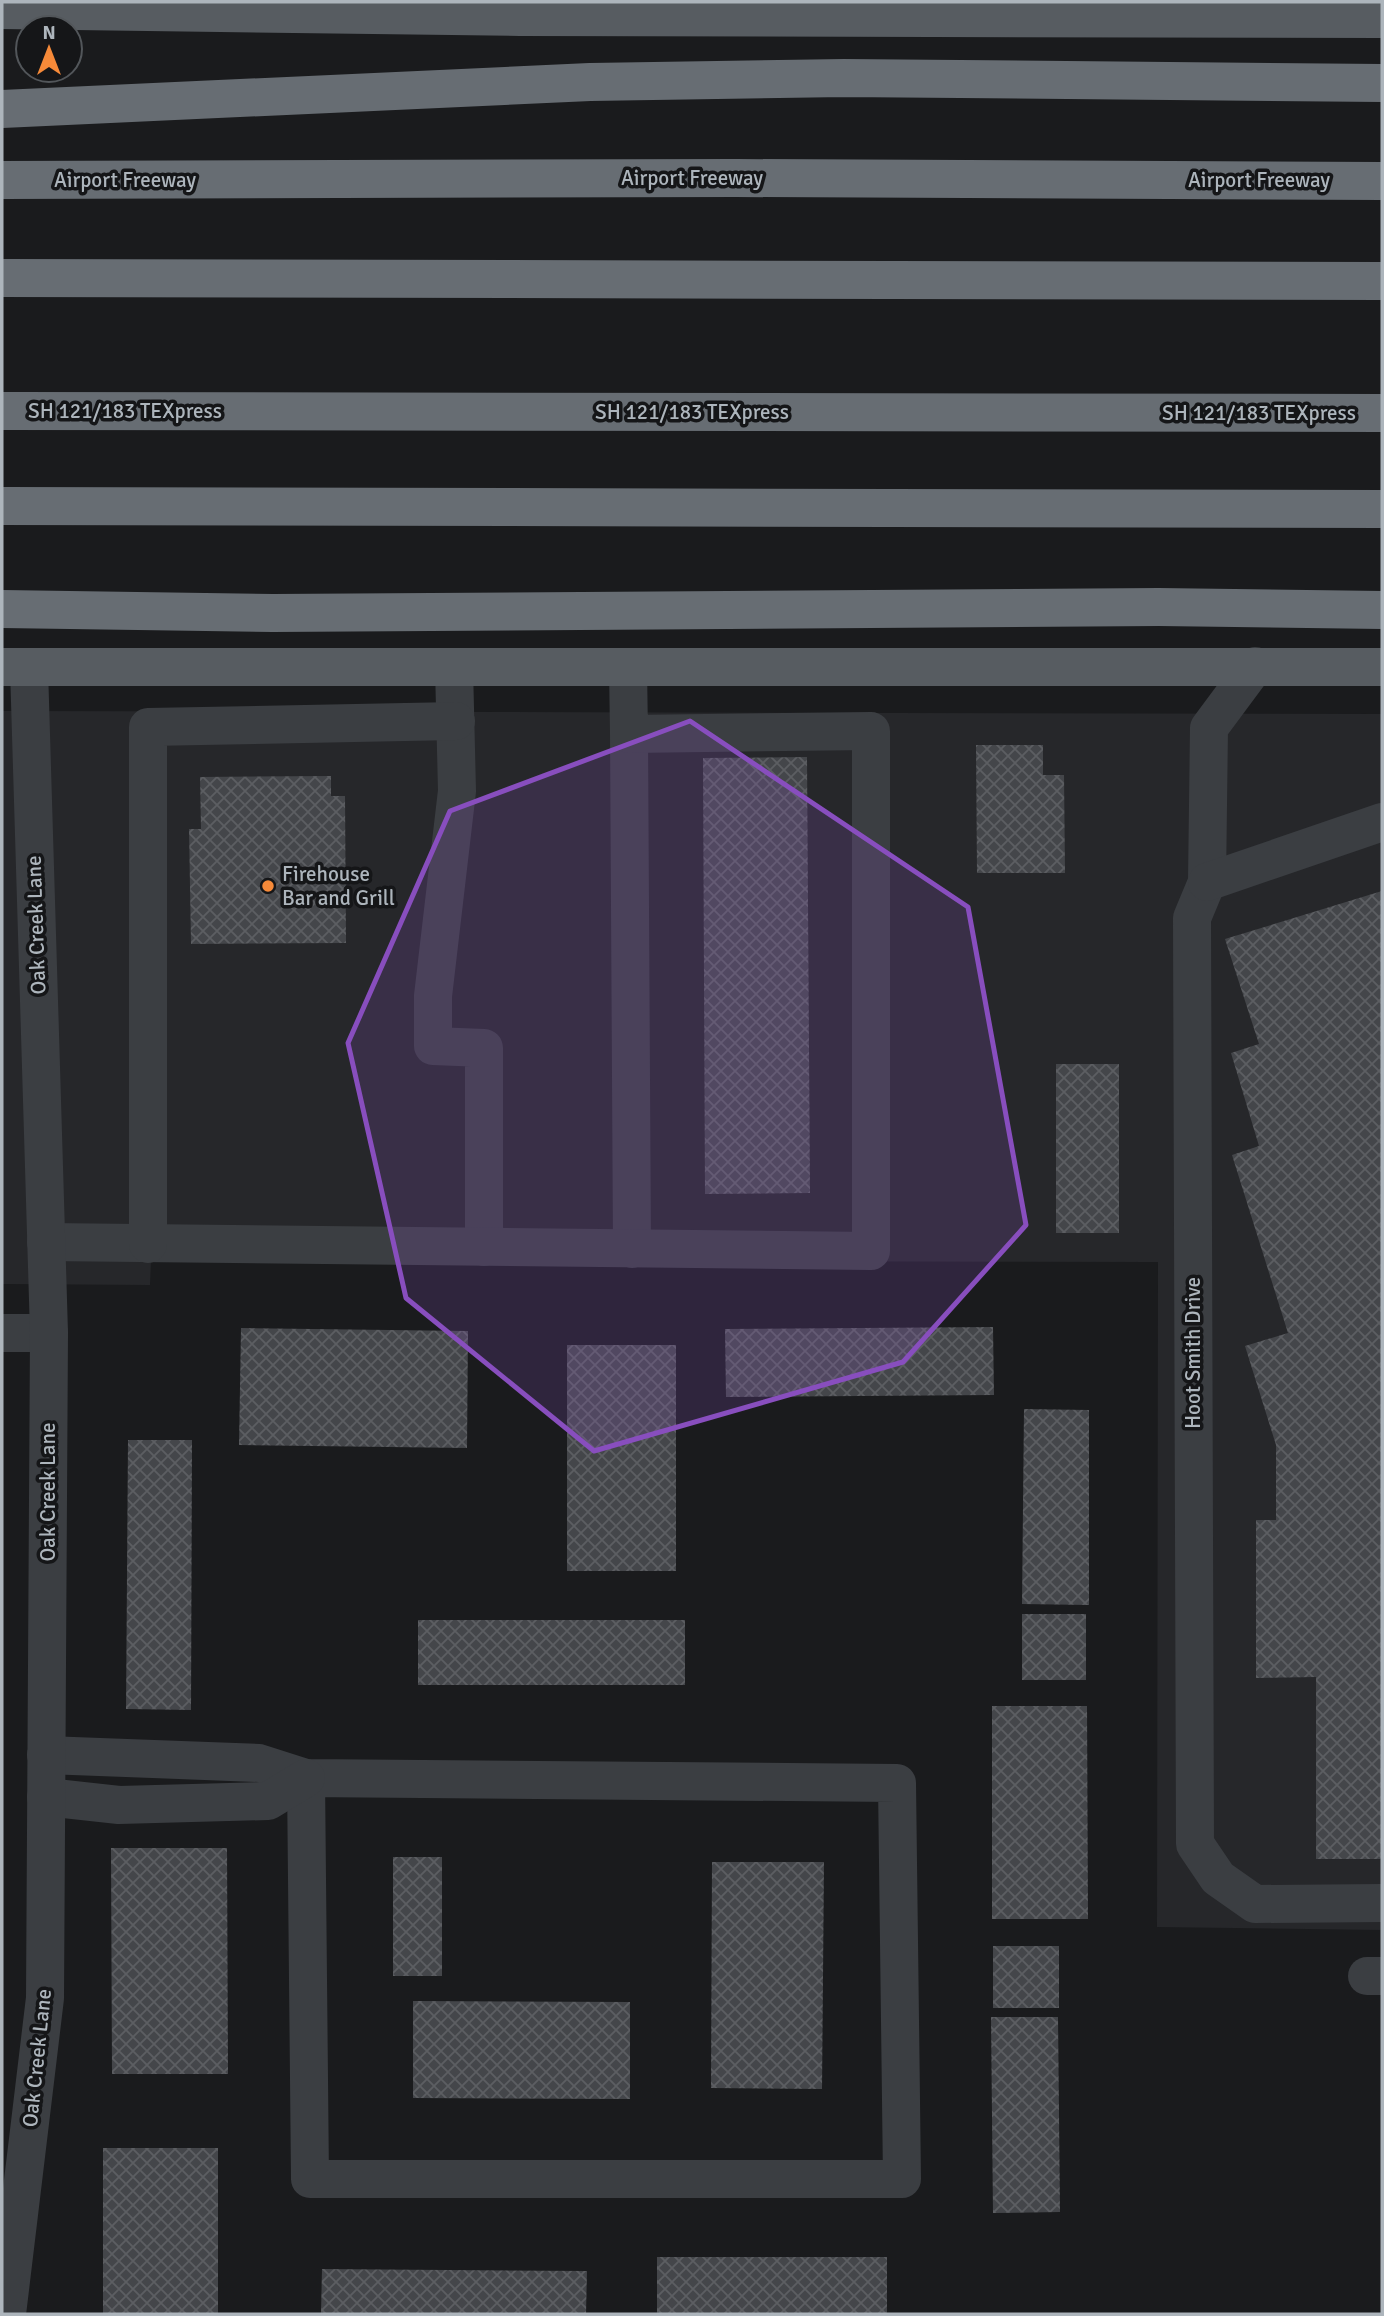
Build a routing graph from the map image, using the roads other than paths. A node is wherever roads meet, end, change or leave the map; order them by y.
1 (520, 9) edge
2 (2, 10) edge
3 (740, 10) edge
4 (855, 10) edge
5 (1194, 10) edge
6 (1312, 10) edge
7 (1382, 19) edge
8 (1382, 83) edge
9 (2, 109) edge
10 (2, 180) edge
11 (1382, 181) edge
12 (2, 278) edge
13 (1382, 281) edge
14 (2, 411) edge
15 (1382, 413) edge
16 (2, 506) edge
17 (1382, 509) edge
18 (2, 609) edge
19 (1382, 610) edge
20 (1255, 666) junction
21 (454, 667) junction
22 (628, 667) junction
23 (1382, 667) edge
24 (15, 668) edge
25 (456, 722) junction
26 (629, 734) junction
27 (1382, 822) edge
28 (1207, 881) junction
29 (19, 900) edge
30 (46, 1242) junction
31 (148, 1244) junction
32 (484, 1247) junction
33 (632, 1249) junction
34 (2, 1333) edge
35 (49, 1333) junction
36 (46, 1755) junction
37 (306, 1778) junction
38 (46, 1797) junction
39 (1382, 1903) edge
40 (15, 2142) edge
41 (6, 2314) edge

1 - 2 main road
1 - 3 main road
3 - 4 main road
4 - 5 main road
5 - 6 main road
6 - 7 main road
8 - 9 highway
10 - 11 highway, Airport Freeway
12 - 13 highway
14 - 15 highway, SH 121/183 TEXpress
16 - 17 highway
18 - 19 highway
20 - 22 main road
20 - 23 main road
20 - 28 street, Hoot Smith Drive
21 - 22 main road
21 - 24 main road
21 - 25 street
22 - 26 street
24 - 29 street, Oak Creek Lane
25 - 31 street
25 - 32 street
26 - 33 street
26 - 33 street
27 - 28 street
28 - 39 street, Hoot Smith Drive
29 - 30 street, Oak Creek Lane
30 - 31 street
30 - 35 street, Oak Creek Lane
31 - 32 street
32 - 33 street
34 - 35 street
35 - 36 street, Oak Creek Lane
36 - 37 street
36 - 38 street, Oak Creek Lane
37 - 37 street
37 - 38 street
38 - 40 street, Oak Creek Lane
40 - 41 street, Oak Creek Lane

